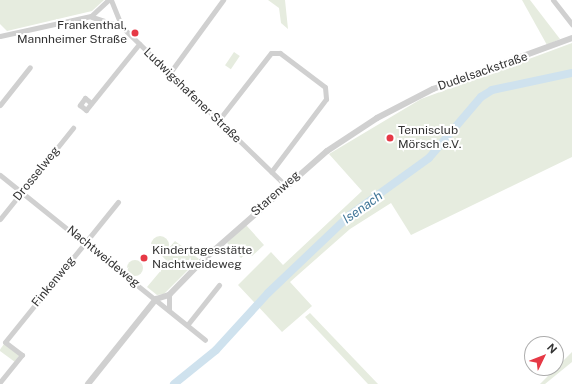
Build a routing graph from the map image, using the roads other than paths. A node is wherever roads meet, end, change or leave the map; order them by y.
1 (109, 0) edge
2 (223, 0) edge
3 (553, 0) edge
4 (92, 16) junction
5 (572, 24) edge
6 (122, 27) junction
7 (0, 36) edge
8 (572, 38) edge
9 (139, 44) junction
10 (30, 67) dead end
11 (169, 74) junction
12 (91, 103) dead end
13 (0, 105) edge
14 (395, 108) joint
15 (218, 121) junction
16 (73, 128) dead end
17 (271, 172) junction
18 (0, 174) edge
19 (284, 185) junction
20 (22, 192) junction
21 (118, 202) dead end
22 (0, 219) edge
23 (85, 243) junction
24 (219, 285) dead end
25 (169, 296) junction
26 (156, 299) junction
27 (170, 310) junction
28 (188, 324) junction
29 (205, 340) dead end
30 (0, 382) edge
31 (88, 384) edge

1 - 4 street
1 - 6 street, Ludwigshafener Straße
2 - 11 street
3 - 5 street
4 - 6 street
4 - 7 street
6 - 9 street, Ludwigshafener Straße
8 - 14 street, Dudelsackstraße
9 - 11 street, Ludwigshafener Straße
9 - 12 street
10 - 13 street
11 - 15 street, Ludwigshafener Straße
14 - 19 street, Starenweg
15 - 17 street, Ludwigshafener Straße
15 - 17 street
16 - 20 street, Drosselweg
17 - 19 street, Ludwigshafener Straße
18 - 20 street, Nachtweideweg
19 - 25 street, Starenweg
20 - 22 street, Drosselweg
20 - 23 street, Nachtweideweg
21 - 23 street, Finkenweg
23 - 26 street, Nachtweideweg
23 - 30 street, Finkenweg
24 - 28 street
25 - 26 street
25 - 27 street
26 - 27 street, Nachtweideweg
26 - 31 street
27 - 28 street, Nachtweideweg
28 - 29 street, Nachtweideweg

